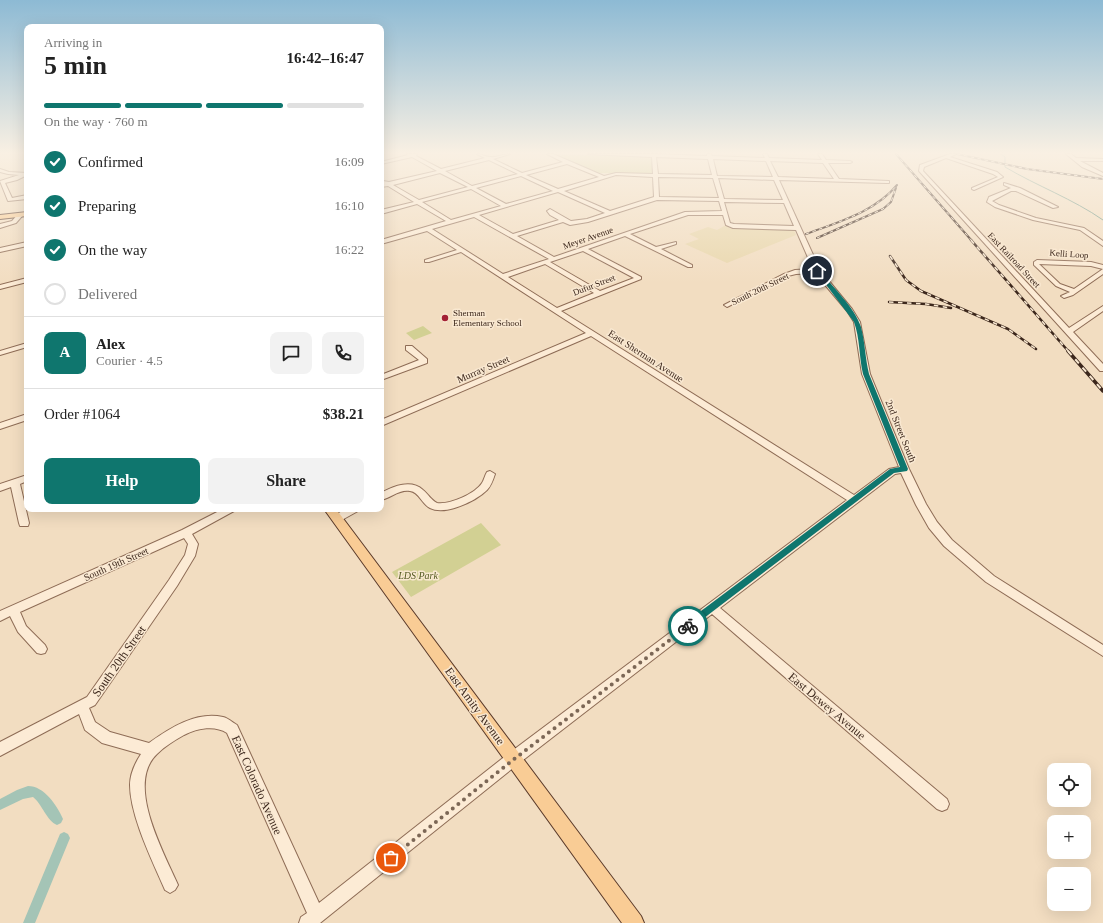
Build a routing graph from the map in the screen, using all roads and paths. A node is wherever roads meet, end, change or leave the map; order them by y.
1 (9, 197) edge
2 (410, 197) edge
3 (437, 197) edge
4 (489, 197) edge
5 (538, 197) edge
6 (573, 197) edge
7 (721, 197) edge
8 (784, 197) edge
9 (945, 197) edge
10 (993, 197) edge
11 (1034, 197) edge
12 (24, 198) edge
13 (657, 198) joint
14 (722, 200) junction
15 (418, 202) junction
16 (786, 202) junction
17 (506, 206) junction
18 (1063, 207) dead end
19 (1048, 208) dead end
20 (1055, 208) junction
21 (384, 211) edge
22 (550, 211) dead end
23 (610, 213) junction
24 (725, 213) junction
25 (24, 215) edge
26 (475, 215) junction
27 (0, 217) edge
28 (563, 220) junction
29 (451, 222) junction
30 (0, 226) edge
31 (428, 228) junction
32 (798, 228) junction
33 (625, 234) junction
34 (512, 236) junction
35 (384, 241) edge
36 (674, 243) dead end
37 (1103, 244) edge
38 (24, 245) edge
39 (584, 249) junction
40 (656, 249) junction
41 (0, 250) edge
42 (462, 250) junction
43 (554, 259) junction
44 (427, 261) dead end
45 (546, 262) junction
46 (690, 266) dead end
47 (1103, 267) edge
48 (817, 271) junction
49 (1103, 271) edge
50 (504, 276) junction
51 (24, 281) edge
52 (0, 287) edge
53 (1075, 292) junction
54 (600, 294) junction
55 (1064, 296) dead end
56 (727, 305) dead end
57 (1103, 308) edge
58 (557, 310) junction
59 (1068, 332) junction
60 (592, 333) junction
61 (24, 346) edge
62 (409, 348) dead end
63 (0, 353) edge
64 (1103, 369) edge
65 (384, 377) edge
66 (24, 418) edge
67 (384, 422) edge
68 (0, 426) edge
69 (904, 469) junction
70 (490, 474) dead end
71 (24, 479) edge
72 (15, 482) junction
73 (0, 488) edge
74 (384, 496) edge
75 (854, 500) junction
76 (224, 512) edge
77 (333, 513) edge
78 (24, 523) dead end
79 (186, 533) junction
80 (712, 608) junction
81 (13, 610) junction
82 (0, 616) edge
83 (41, 648) dead end
84 (1103, 651) edge
85 (82, 706) junction
86 (0, 749) edge
87 (151, 750) junction
88 (513, 760) junction
89 (942, 804) dead end
90 (170, 885) dead end
91 (312, 919) edge
92 (634, 923) edge

1 - 12 street
2 - 15 street
3 - 15 street
4 - 17 street
5 - 17 street
6 - 23 street
7 - 14 street
8 - 16 street, 2nd Street South
9 - 59 street, East Railroad Street
10 - 37 street
11 - 20 street
13 - 14 street
13 - 23 street
14 - 16 street
14 - 24 street
15 - 21 street
15 - 29 street
16 - 32 street, 2nd Street South
17 - 26 street
18 - 20 street
19 - 20 street
22 - 28 street
23 - 28 street
24 - 32 street
24 - 33 street, Meyer Avenue
25 - 27 main road
25 - 30 street
26 - 29 street
26 - 34 street
28 - 34 street
29 - 31 street
31 - 35 street
31 - 42 street, East Sherman Avenue
32 - 48 street, 2nd Street South
33 - 39 street, Meyer Avenue
33 - 40 street
34 - 43 street
36 - 40 street
38 - 41 street
39 - 43 street, Meyer Avenue
39 - 54 street, Dufur Street
40 - 46 street
42 - 44 street
42 - 50 street, East Sherman Avenue
43 - 45 street, Meyer Avenue
45 - 50 street, Meyer Avenue
45 - 54 street
47 - 53 street, Kelli Loop
48 - 56 street, South 20th Street
48 - 69 street, 2nd Street South
49 - 53 street
50 - 58 street, East Sherman Avenue
51 - 52 street
53 - 55 street
54 - 58 street, Dufur Street
57 - 59 street
58 - 60 street, East Sherman Avenue
59 - 64 street, East Railroad Street
60 - 67 street, Murray Street
60 - 75 street, East Sherman Avenue
61 - 63 street
62 - 65 street
66 - 68 street
69 - 75 street
69 - 84 street, 2nd Street South
70 - 74 street
71 - 72 street
72 - 73 street
72 - 78 street
75 - 80 street
76 - 79 street, South 19th Street
77 - 88 main road, East Amity Avenue
79 - 81 street, South 19th Street
79 - 85 street, South 20th Street
80 - 88 street
80 - 89 street, East Dewey Avenue
81 - 82 street, South 19th Street
81 - 83 street
85 - 86 street, South 20th Street
85 - 87 street
87 - 90 street
87 - 91 street, East Colorado Avenue
88 - 91 street
88 - 92 main road, East Amity Avenue

